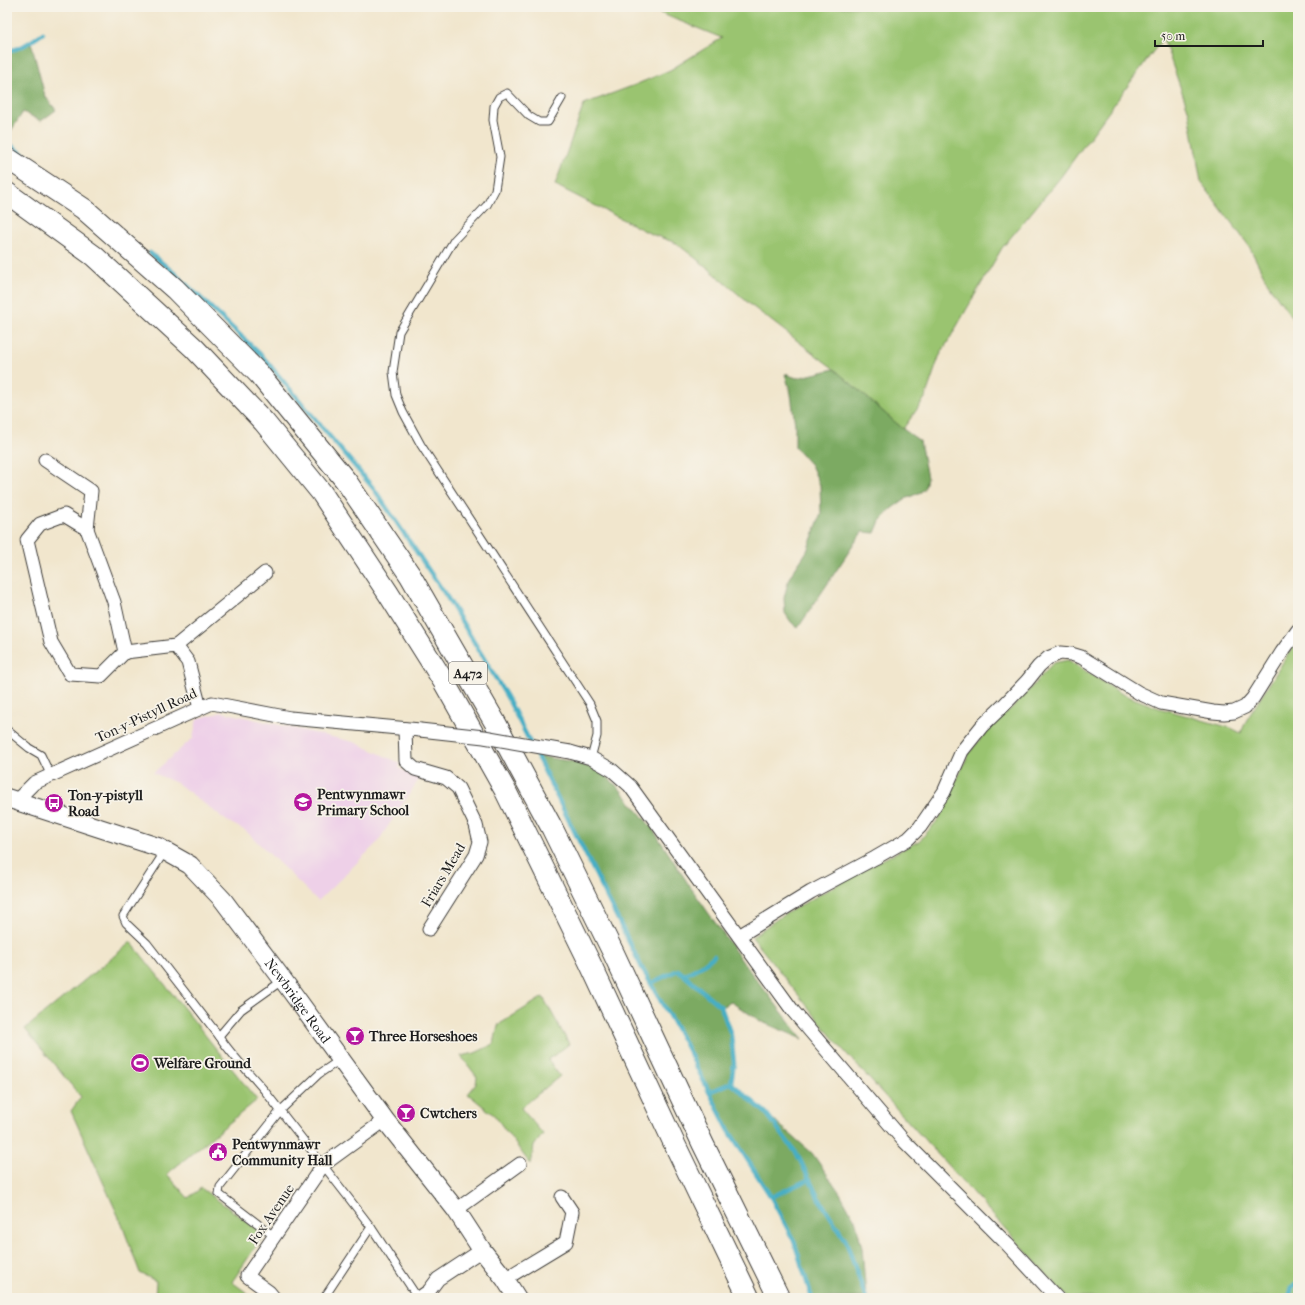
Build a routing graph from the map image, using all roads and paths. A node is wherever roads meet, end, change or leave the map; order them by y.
1 (562, 98) dead end
2 (7, 158) edge
3 (7, 194) edge
4 (45, 460) dead end
5 (87, 529) junction
6 (265, 573) dead end
7 (1298, 630) edge
8 (176, 646) junction
9 (125, 652) junction
10 (200, 708) junction
11 (405, 729) junction
12 (7, 730) edge
13 (591, 758) junction
14 (51, 776) junction
15 (11, 800) edge
16 (165, 851) junction
17 (429, 928) dead end
18 (739, 936) junction
19 (283, 980) junction
20 (219, 1036) junction
21 (341, 1059) junction
22 (280, 1111) junction
23 (385, 1120) junction
24 (520, 1164) dead end
25 (323, 1165) junction
26 (562, 1197) dead end
27 (456, 1210) junction
28 (371, 1227) junction
29 (275, 1236) junction
30 (482, 1250) junction
31 (505, 1279) junction
32 (425, 1296) edge
33 (274, 1298) edge
34 (324, 1298) edge
35 (517, 1298) edge
36 (749, 1298) edge
37 (779, 1298) edge
38 (1057, 1298) edge

1 - 13 lane
2 - 37 main road, A472
3 - 36 main road, A472
4 - 5 street
5 - 9 street
5 - 9 street
6 - 8 street
7 - 18 street
8 - 9 street
8 - 10 street
10 - 11 street, Ton-y-Pistyll Road
10 - 14 street, Ton-y-Pistyll Road
11 - 13 street, Ton-y-Pistyll Road, bridge
11 - 17 street, Friars Mead
12 - 14 lane
13 - 18 street, Ton-y-Pistyll Road
14 - 15 street, Ton-y-Pistyll Road
15 - 16 street, Newbridge Road
16 - 19 street, Newbridge Road
16 - 20 lane
18 - 38 street, Ton-y-Pistyll Road
19 - 20 lane
19 - 21 street, Newbridge Road
20 - 22 lane
21 - 22 lane
21 - 23 street, Newbridge Road
22 - 25 lane
22 - 29 lane
23 - 25 street, Fox Avenue
23 - 27 street, Newbridge Road
24 - 27 street
25 - 28 lane
25 - 29 street, Fox Avenue
26 - 31 street
27 - 30 street, Newbridge Road
28 - 32 lane
28 - 34 lane
29 - 33 street, Fox Avenue
30 - 31 street, Newbridge Road
30 - 32 street
31 - 35 street, Newbridge Road

